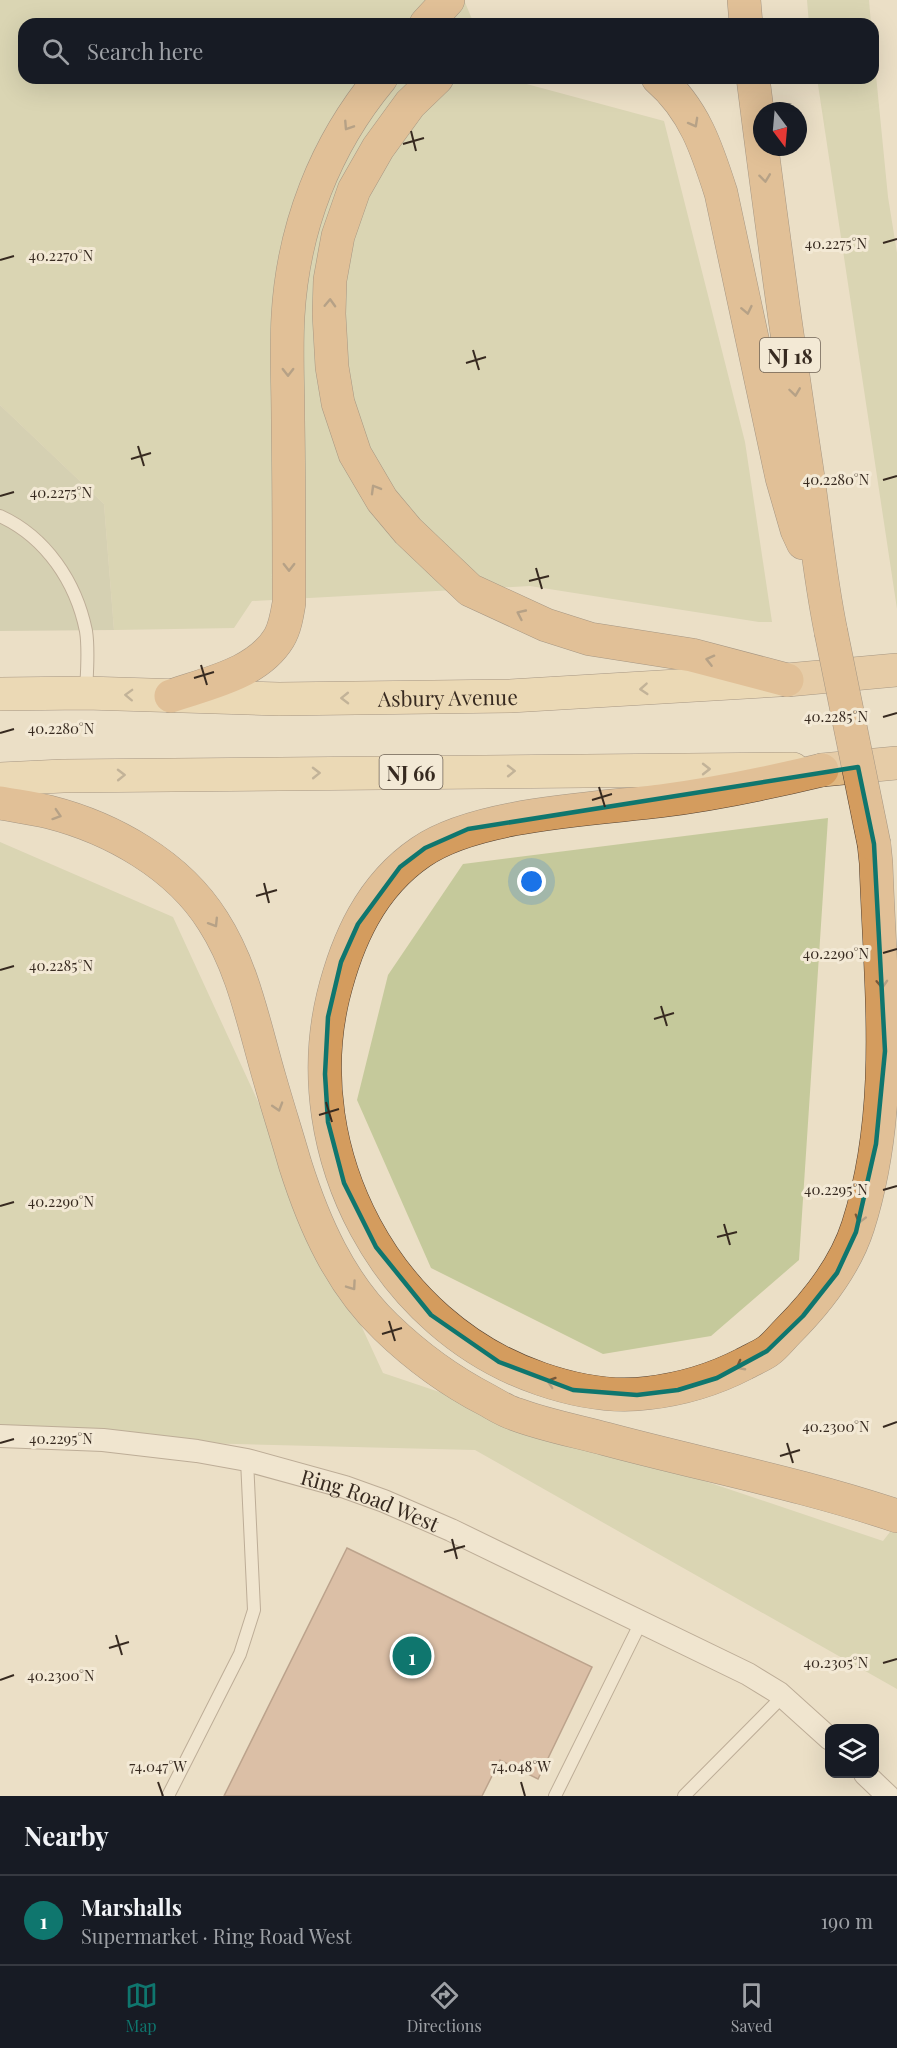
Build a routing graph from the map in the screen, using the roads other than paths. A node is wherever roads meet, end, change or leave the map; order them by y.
1 (448, 0) edge
2 (744, 0) edge
3 (432, 18) edge
4 (746, 18) edge
5 (376, 84) edge
6 (431, 84) edge
7 (665, 84) edge
8 (754, 84) edge
9 (0, 516) edge
10 (821, 582) junction
11 (897, 670) edge
12 (787, 680) junction
13 (86, 693) junction
14 (0, 694) edge
15 (171, 696) junction
16 (897, 764) edge
17 (822, 770) junction
18 (0, 779) edge
19 (0, 803) edge
20 (875, 853) junction
21 (897, 936) edge
22 (0, 1436) edge
23 (247, 1460) junction
24 (897, 1516) edge
25 (641, 1622) junction
26 (783, 1696) junction
27 (825, 1734) edge
28 (870, 1778) edge
29 (168, 1796) edge
30 (555, 1796) edge
31 (684, 1796) edge
32 (888, 1796) edge

1 - 3 highway
2 - 4 highway
5 -> 15 highway
12 -> 6 highway
7 -> 10 highway
8 -> 10 highway, NJ 18
9 - 13 lane
10 - 20 highway, NJ 18, bridge
11 - 12 highway, Asbury Avenue
12 -> 15 main road, Asbury Avenue
13 - 14 main road, Asbury Avenue
15 -> 13 main road, Asbury Avenue
16 - 17 highway, NJ 66
18 -> 17 main road, NJ 66
20 -> 17 highway
19 -> 24 highway
20 - 21 highway, NJ 18
22 - 23 street, Ring Road West
23 - 25 street, Ring Road West
23 - 29 lane
25 - 26 street, Ring Road West
25 - 30 lane
26 - 27 street, Ring Road West
26 - 31 lane
28 - 32 street

